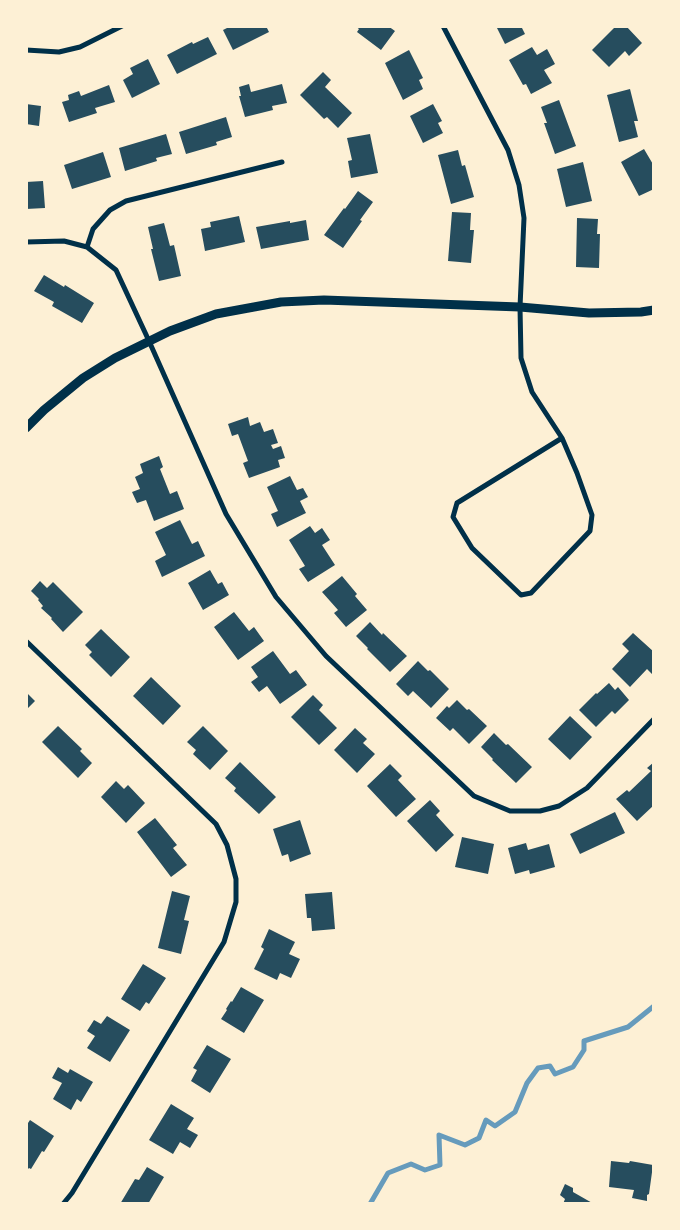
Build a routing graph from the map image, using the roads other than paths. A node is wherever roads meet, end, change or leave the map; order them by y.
1 (122, 26) edge
2 (443, 26) edge
3 (26, 50) edge
4 (282, 162) dead end
5 (26, 242) edge
6 (87, 247) junction
7 (520, 306) junction
8 (654, 310) edge
9 (149, 341) junction
10 (26, 428) edge
11 (562, 438) junction
12 (26, 641) edge
13 (654, 719) edge
14 (63, 1204) edge

1 - 3 street
2 - 7 street
4 - 6 street
5 - 6 street
6 - 9 street
7 - 8 street
7 - 9 street
7 - 11 street
9 - 10 street
9 - 13 street
11 - 11 street
12 - 14 street

